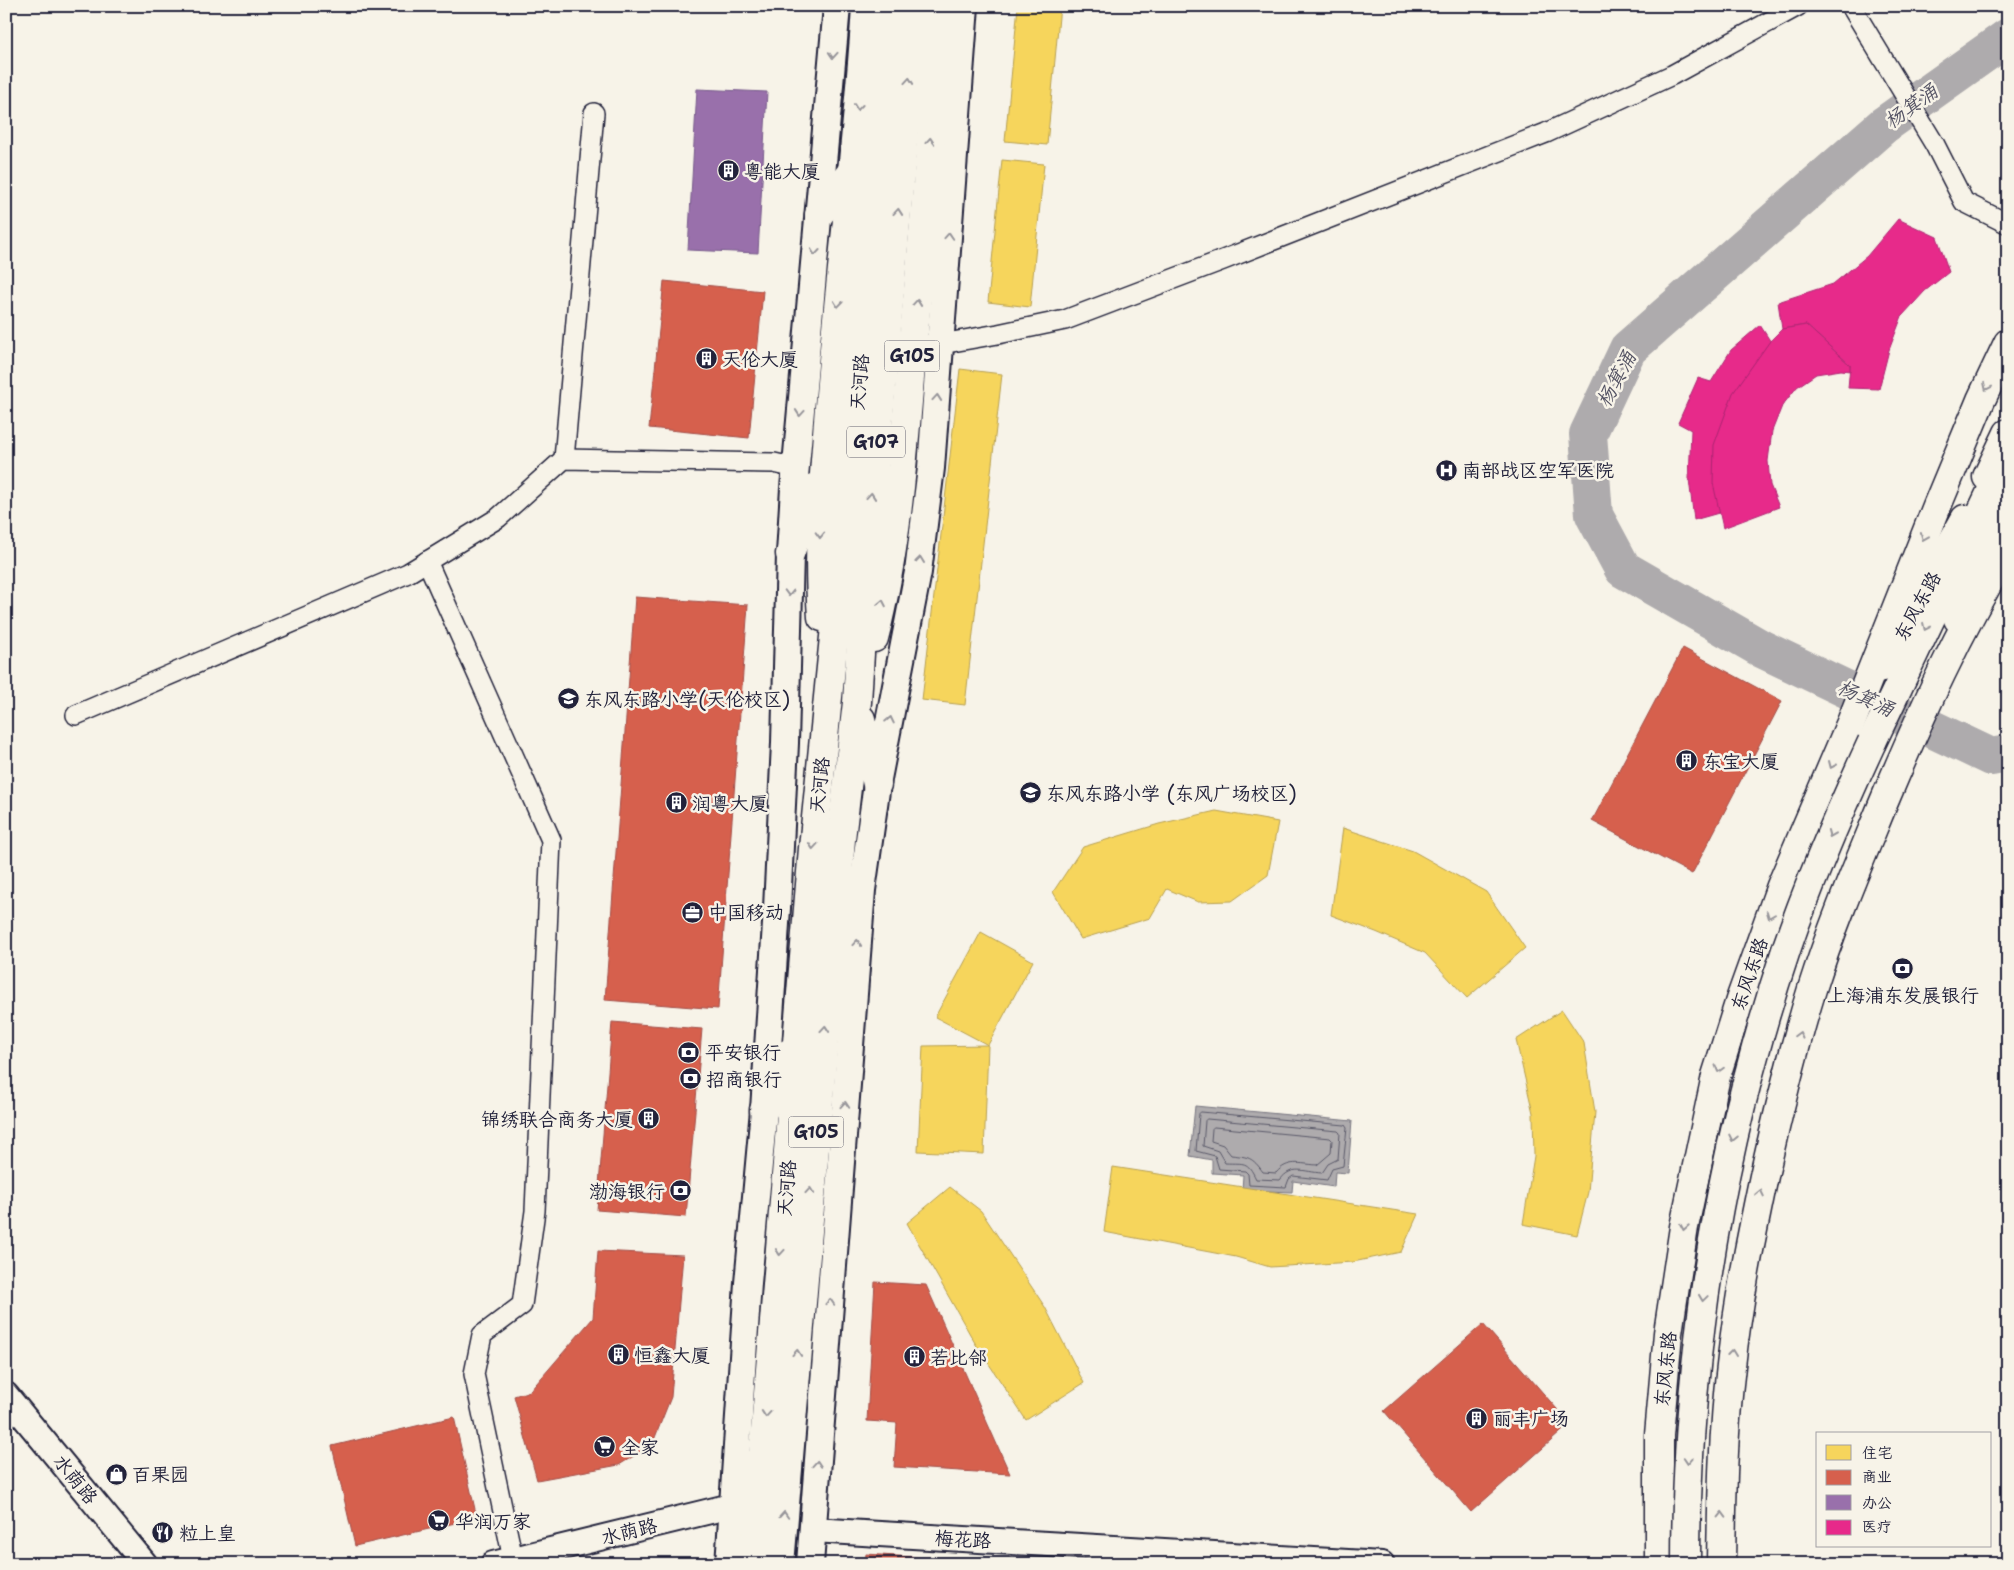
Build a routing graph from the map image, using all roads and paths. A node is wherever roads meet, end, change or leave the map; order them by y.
1 (837, 6) edge
2 (866, 6) edge
3 (892, 6) edge
4 (915, 6) edge
5 (940, 6) edge
6 (964, 6) edge
7 (1798, 6) edge
8 (1852, 6) edge
9 (594, 113) dead end
10 (852, 170) junction
11 (888, 182) junction
12 (819, 215) junction
13 (2008, 224) edge
14 (2008, 343) edge
15 (913, 344) junction
16 (941, 344) junction
17 (2008, 433) edge
18 (825, 453) junction
19 (2008, 456) edge
20 (564, 459) junction
21 (796, 468) junction
22 (2008, 500) edge
23 (2008, 548) edge
24 (790, 554) junction
25 (427, 561) junction
26 (1870, 683) junction
27 (828, 693) junction
28 (1929, 695) junction
29 (857, 702) junction
30 (76, 715) dead end
31 (876, 784) junction
32 (798, 1034) junction
33 (764, 1110) junction
34 (6, 1395) edge
35 (762, 1452) junction
36 (734, 1505) junction
37 (813, 1530) junction
38 (513, 1561) edge
39 (145, 1564) edge
40 (729, 1564) edge
41 (754, 1564) edge
42 (780, 1564) edge
43 (810, 1564) edge
44 (1382, 1564) edge
45 (1659, 1564) edge
46 (1686, 1564) edge
47 (1721, 1564) edge

1 -> 12 main road
2 -> 10 main road, G105
3 - 11 main road, 天河路 / G107
11 -> 4 main road, 天河路 / G107
15 -> 5 main road, G105
16 -> 6 main road
7 - 16 street
8 - 13 street
9 - 20 street
10 - 12 main road
10 -> 18 main road, G105
11 - 27 main road, 天河路 / G107
29 -> 11 main road, 天河路 / G107
12 -> 21 main road
14 -> 26 main road
15 - 16 street
29 -> 15 main road, G105
31 -> 16 main road
17 - 26 main road, 东风东路
18 - 24 main road
18 -> 27 main road, G105
19 -> 46 main road, bridge
20 - 21 street
20 - 25 street
21 - 24 main road
22 - 28 main road, 东风东路
23 - 28 main road
24 -> 33 main road
25 - 30 street
25 - 38 street
26 -> 45 main road, 东风东路
27 -> 32 main road, 天河路 / G105
47 -> 28 main road, 东风东路
29 - 31 main road
42 -> 29 main road, 天河路 / G105
37 -> 31 main road
32 - 33 main road
32 -> 35 main road, 天河路 / G105
33 - 36 main road
34 - 39 street, 水荫路
35 - 36 main road
35 - 41 main road, 天河路 / G105
36 - 38 street, 水荫路
36 - 40 main road
37 - 43 main road
37 - 44 street, 梅花路

